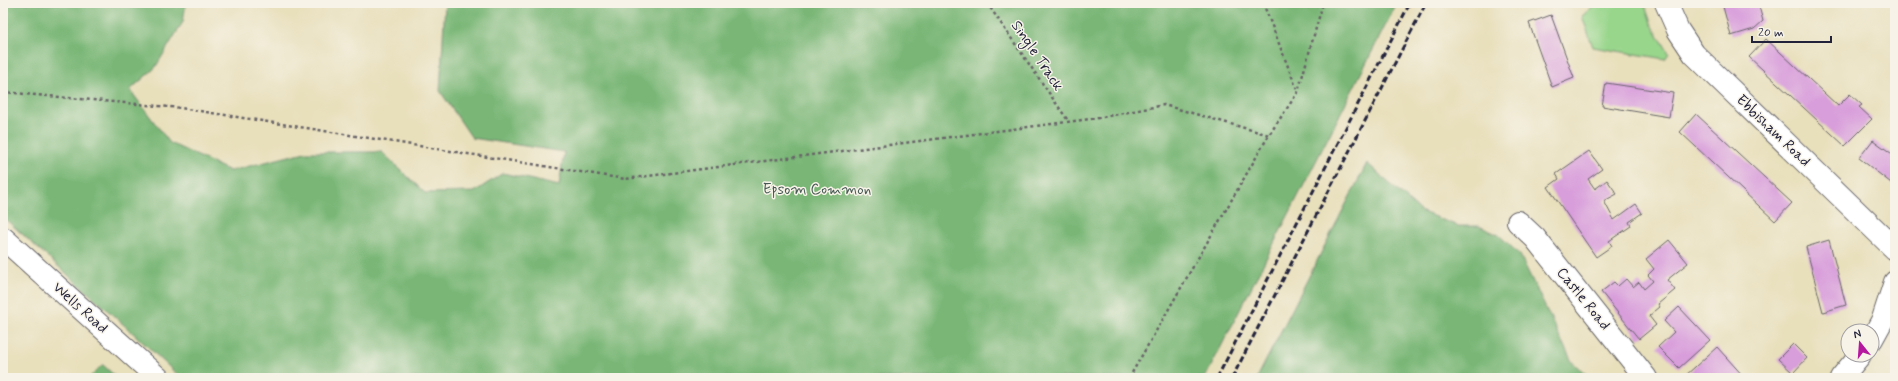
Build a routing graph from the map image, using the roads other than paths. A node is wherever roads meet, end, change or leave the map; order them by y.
1 (1666, 3) edge
2 (1518, 222) dead end
3 (3, 238) edge
4 (1895, 249) edge
5 (1895, 282) edge
6 (1880, 324) edge
7 (1853, 363) edge
8 (158, 378) edge
9 (1646, 378) edge
10 (1841, 378) edge

1 - 4 street, Ebbisham Road
2 - 9 street, Castle Road
3 - 8 street, Wells Road
5 - 6 street
7 - 10 street

